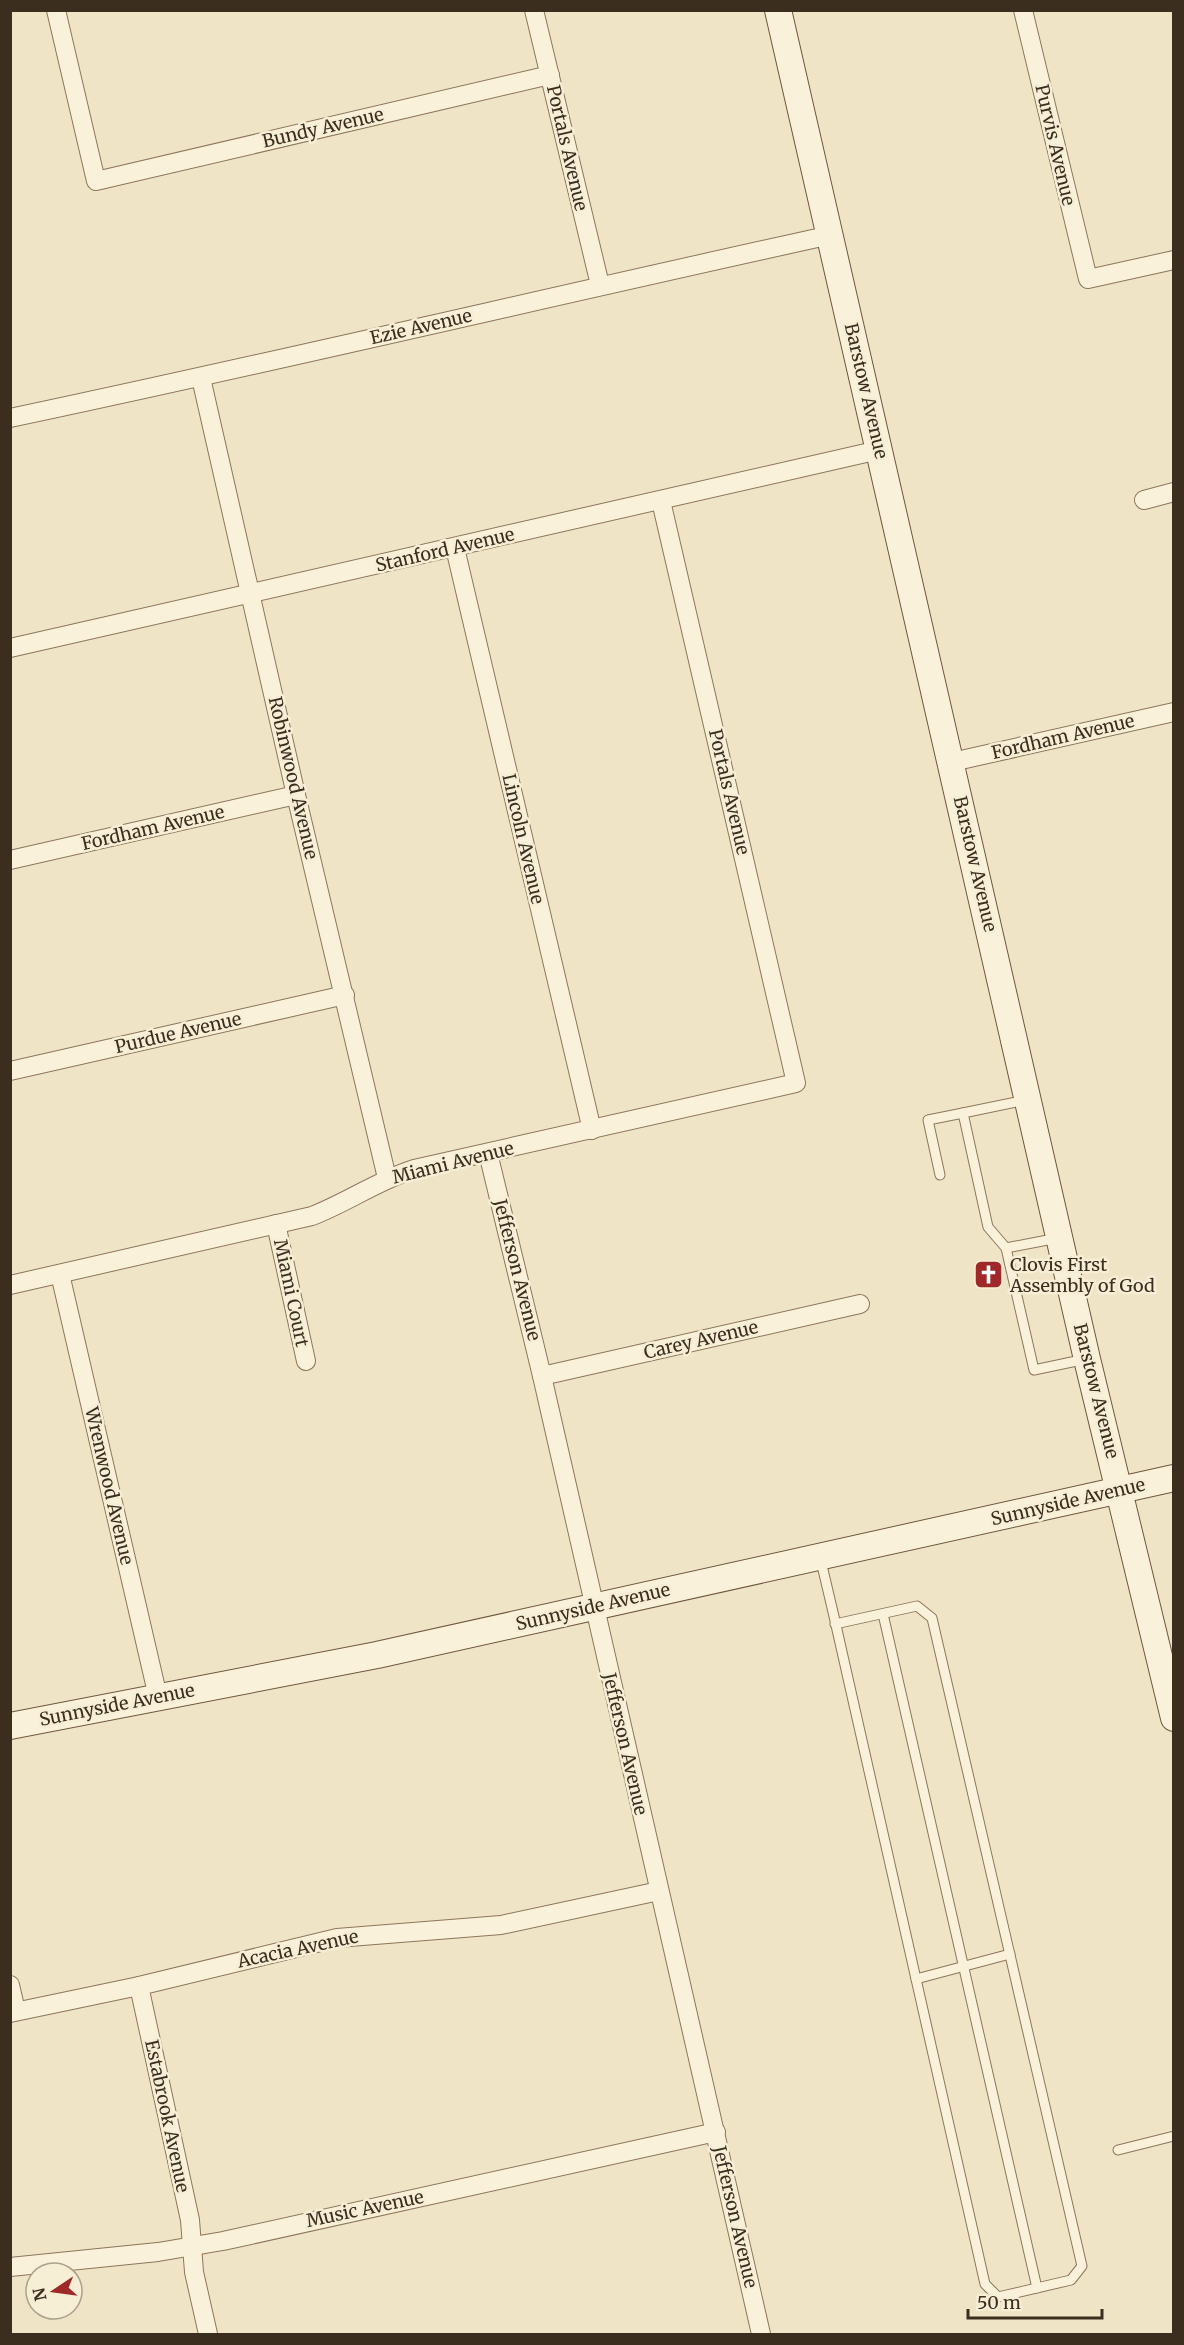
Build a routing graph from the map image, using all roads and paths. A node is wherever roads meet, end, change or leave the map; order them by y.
1 (56, 10) edge
2 (534, 10) edge
3 (778, 10) edge
4 (1023, 10) edge
5 (550, 75) junction
6 (831, 235) junction
7 (1173, 260) edge
8 (600, 285) junction
9 (201, 378) junction
10 (10, 418) edge
11 (879, 450) junction
12 (1173, 492) edge
13 (1144, 500) dead end
14 (661, 501) junction
15 (455, 548) junction
16 (251, 593) junction
17 (10, 648) edge
18 (1173, 712) edge
19 (952, 762) junction
20 (296, 795) junction
21 (10, 860) edge
22 (345, 995) junction
23 (10, 1071) edge
24 (796, 1083) joint
25 (1029, 1099) junction
26 (963, 1113) junction
27 (592, 1130) junction
28 (488, 1153) junction
29 (940, 1175) dead end
30 (387, 1178) junction
31 (276, 1224) junction
32 (1060, 1238) junction
33 (1006, 1248) junction
34 (60, 1274) junction
35 (10, 1286) edge
36 (860, 1304) dead end
37 (1087, 1359) junction
38 (306, 1361) dead end
39 (542, 1376) junction
40 (1173, 1478) edge
41 (1120, 1490) junction
42 (820, 1555) junction
43 (594, 1608) junction
44 (883, 1614) junction
45 (835, 1624) junction
46 (158, 1697) junction
47 (1173, 1718) edge
48 (10, 1726) edge
49 (659, 1891) junction
50 (1010, 1954) junction
51 (963, 1966) junction
52 (916, 1979) junction
53 (10, 1985) edge
54 (139, 1986) junction
55 (14, 2012) edge
56 (716, 2132) junction
57 (1173, 2136) edge
58 (1118, 2150) dead end
59 (192, 2247) junction
60 (10, 2267) edge
61 (1037, 2288) junction
62 (208, 2334) edge
63 (761, 2334) edge

1 - 5 street, Bundy Avenue
2 - 5 street, Portals Avenue
3 - 6 main road, Barstow Avenue
4 - 7 street, Purvis Avenue
5 - 8 street, Portals Avenue
6 - 8 street, Ezie Avenue
6 - 11 main road, Barstow Avenue
8 - 9 street, Ezie Avenue
9 - 10 street, Ezie Avenue
9 - 16 street, Robinwood Avenue
11 - 14 street, Stanford Avenue
11 - 19 main road, Barstow Avenue
12 - 13 street
14 - 15 street, Stanford Avenue
14 - 24 street, Portals Avenue
15 - 16 street, Stanford Avenue
15 - 27 street, Lincoln Avenue
16 - 17 street, Stanford Avenue
16 - 20 street, Robinwood Avenue
18 - 19 street, Fordham Avenue
19 - 25 main road, Barstow Avenue
20 - 21 street, Fordham Avenue
20 - 22 street, Robinwood Avenue
22 - 23 street, Purdue Avenue
22 - 30 street, Robinwood Avenue
24 - 27 street, Miami Avenue
25 - 26 lane
25 - 32 main road, Barstow Avenue
26 - 29 lane
26 - 33 lane
27 - 28 street, Miami Avenue
28 - 30 street, Miami Avenue
28 - 39 street, Jefferson Avenue
30 - 31 street, Miami Avenue
31 - 34 street, Miami Avenue
31 - 38 street, Miami Court
32 - 33 lane
32 - 37 main road, Barstow Avenue
33 - 37 lane
34 - 35 street, Miami Avenue
34 - 46 street, Wrenwood Avenue
36 - 39 street, Carey Avenue
37 - 41 main road, Barstow Avenue
39 - 43 street, Jefferson Avenue
40 - 41 main road, Sunnyside Avenue
41 - 42 main road, Sunnyside Avenue
41 - 47 main road, Barstow Avenue
42 - 43 main road, Sunnyside Avenue
42 - 45 lane
43 - 46 main road, Sunnyside Avenue
43 - 49 street, Jefferson Avenue
44 - 45 lane
44 - 50 lane
44 - 51 lane
45 - 52 lane
46 - 48 main road, Sunnyside Avenue
49 - 54 street, Acacia Avenue
49 - 56 street, Jefferson Avenue
50 - 51 lane
50 - 61 lane
51 - 52 lane
51 - 61 lane
52 - 61 lane
53 - 55 street
54 - 55 street, Acacia Avenue
54 - 59 street, Estabrook Avenue
56 - 59 street, Music Avenue
56 - 63 street, Jefferson Avenue
57 - 58 lane
59 - 60 street, Music Avenue
59 - 62 street, Estabrook Avenue

